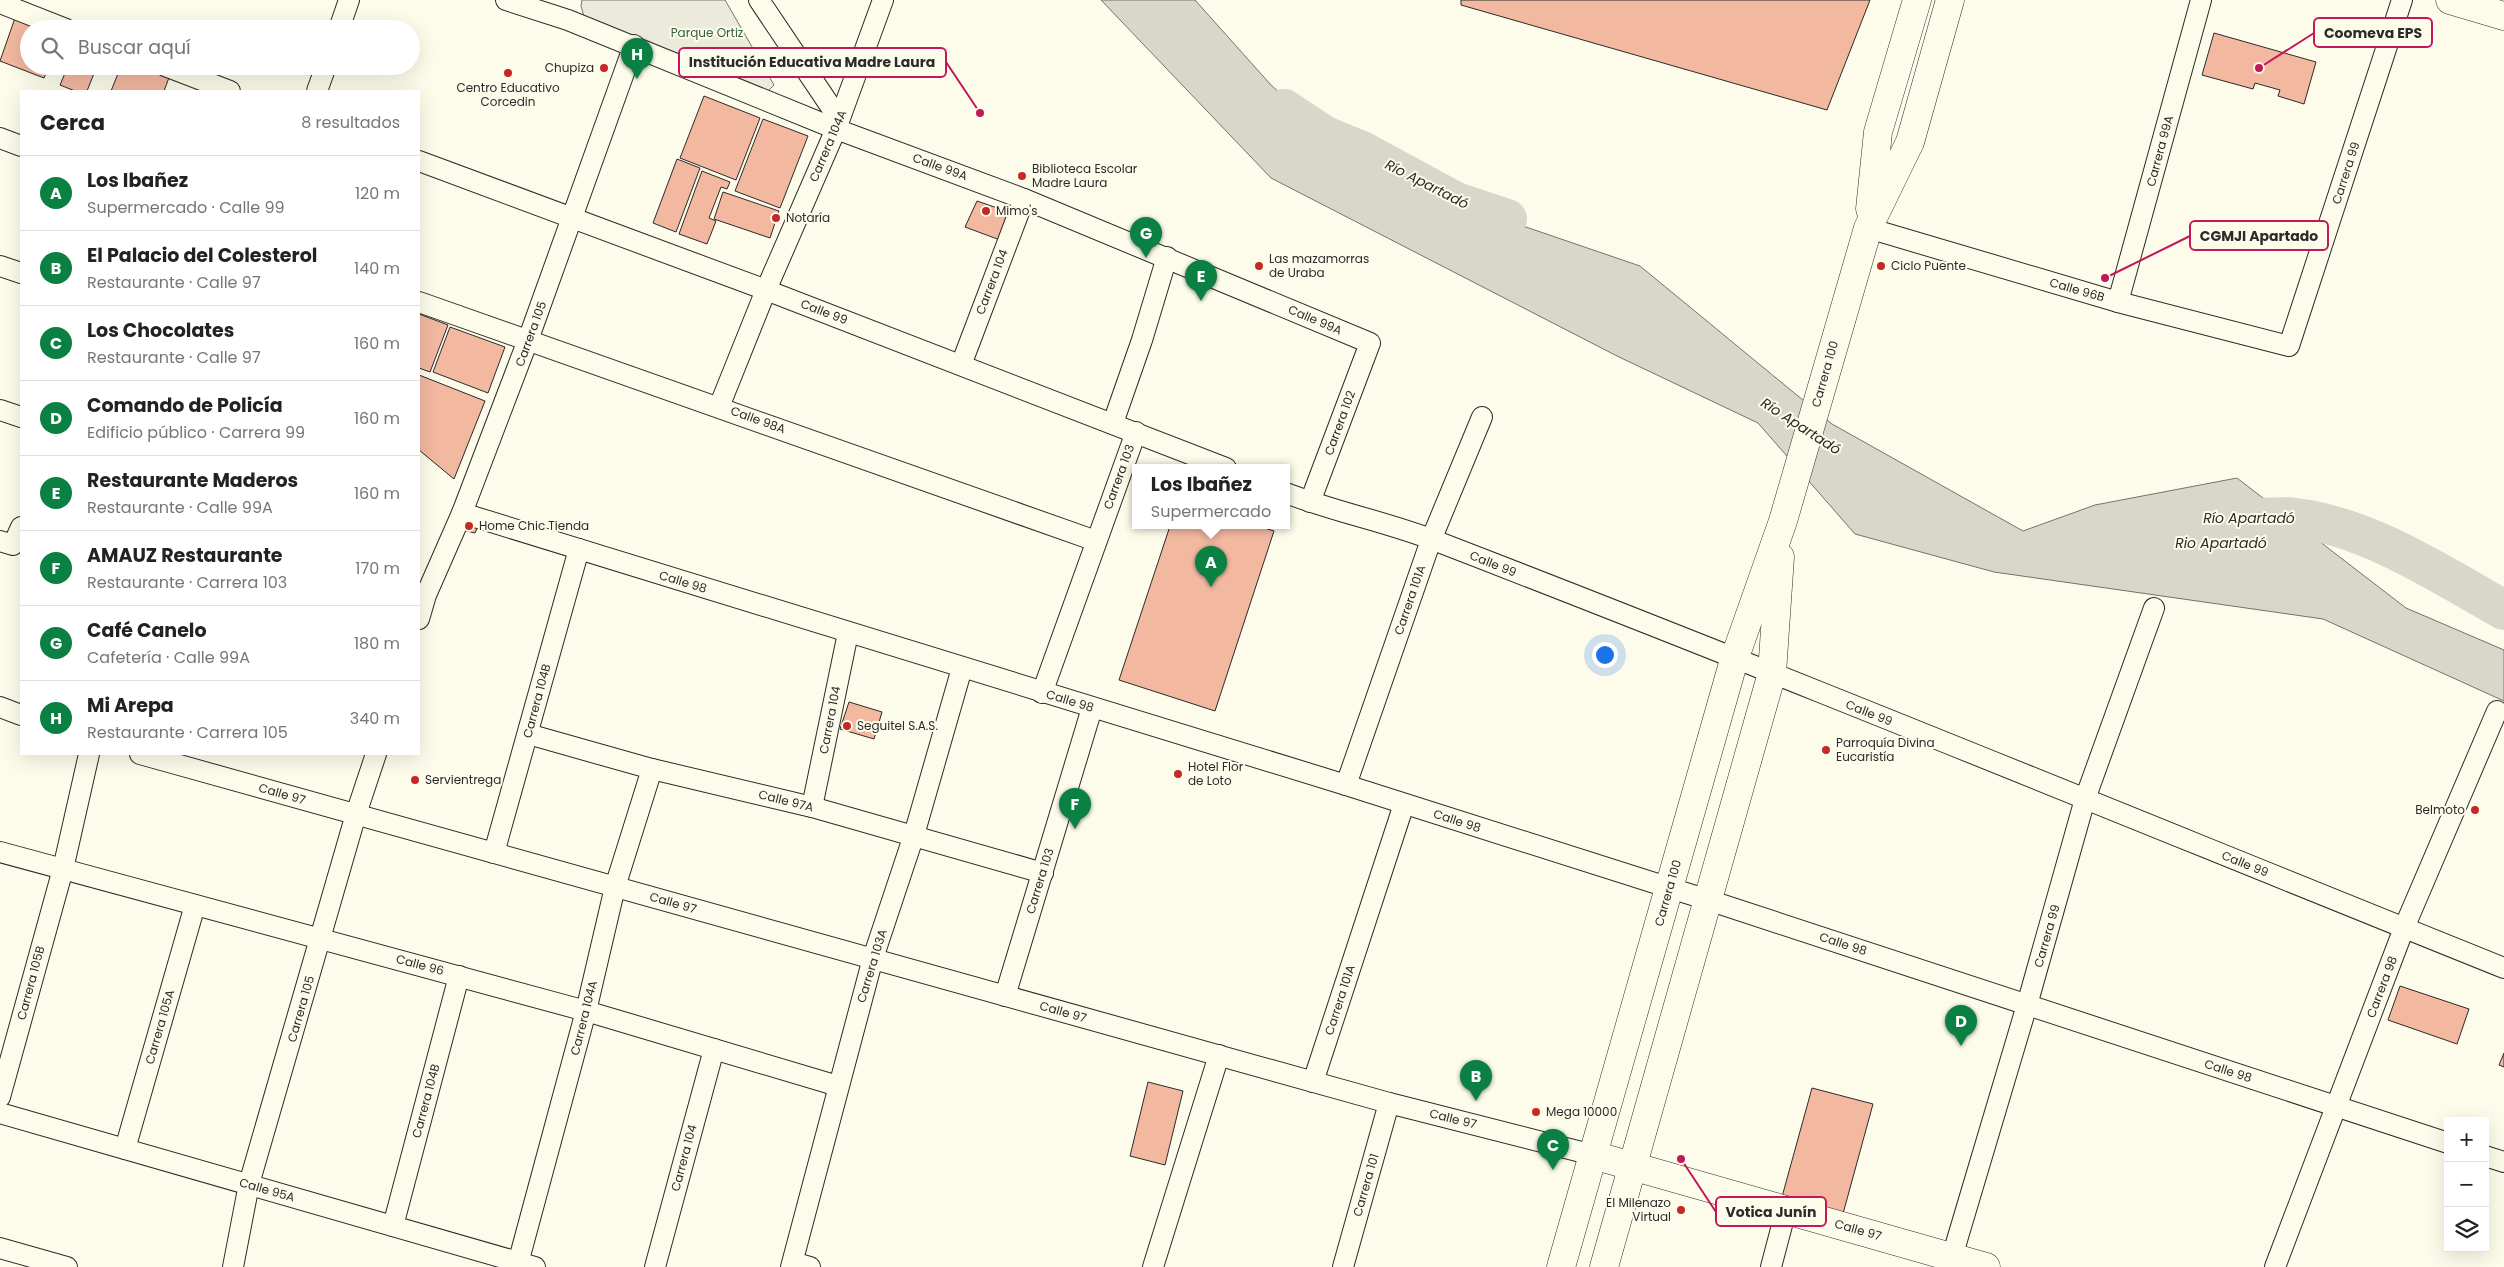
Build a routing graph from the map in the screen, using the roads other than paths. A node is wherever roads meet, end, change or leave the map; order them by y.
1 (349, 0) edge
2 (506, 0) edge
3 (556, 0) edge
4 (760, 0) edge
5 (883, 0) edge
6 (1917, 0) edge
7 (1950, 0) edge
8 (2201, 0) edge
9 (2402, 0) edge
10 (2450, 0) edge
11 (0, 3) edge
12 (2504, 16) edge
13 (43, 20) edge
14 (342, 20) edge
15 (568, 20) junction
16 (634, 45) junction
17 (188, 75) edge
18 (323, 75) edge
19 (227, 90) edge
20 (317, 90) edge
21 (838, 124) junction
22 (0, 138) edge
23 (20, 146) edge
24 (420, 161) edge
25 (1024, 199) junction
26 (573, 218) junction
27 (1868, 228) junction
28 (1167, 257) junction
29 (0, 266) edge
30 (20, 273) edge
31 (766, 290) junction
32 (420, 302) edge
33 (2118, 302) junction
34 (528, 340) junction
35 (1370, 343) joint
36 (2288, 346) joint
37 (961, 365) junction
38 (720, 407) junction
39 (0, 410) edge
40 (20, 417) edge
41 (1482, 417) dead end
42 (1113, 423) junction
43 (1136, 432) junction
44 (1216, 464) edge
45 (1290, 494) edge
46 (1310, 502) junction
47 (462, 513) junction
48 (1783, 521) junction
49 (1432, 540) junction
50 (1096, 541) junction
51 (579, 549) junction
52 (422, 594) edge
53 (2154, 608) dead end
54 (420, 610) edge
55 (848, 633) junction
56 (1734, 660) junction
57 (962, 668) junction
58 (1772, 673) junction
59 (1042, 693) junction
60 (0, 708) edge
61 (1092, 708) junction
62 (2497, 711) dead end
63 (20, 715) edge
64 (528, 734) junction
65 (89, 755) edge
66 (144, 755) edge
67 (376, 755) edge
68 (652, 769) junction
69 (1346, 786) junction
70 (2085, 799) junction
71 (1404, 804) junction
72 (812, 808) junction
73 (356, 814) junction
74 (914, 835) junction
75 (0, 852) edge
76 (494, 852) junction
77 (63, 869) junction
78 (1043, 873) junction
79 (615, 887) junction
80 (1669, 888) junction
81 (1708, 900) junction
82 (195, 905) junction
83 (2404, 928) junction
84 (322, 939) junction
85 (873, 958) junction
86 (2504, 968) edge
87 (459, 976) junction
88 (1005, 996) junction
89 (2027, 1005) junction
90 (586, 1011) junction
91 (714, 1049) junction
92 (1219, 1055) junction
93 (1313, 1082) junction
94 (838, 1086) junction
95 (0, 1097) edge
96 (1389, 1102) junction
97 (2336, 1107) junction
98 (0, 1113) edge
99 (2444, 1142) edge
100 (125, 1149) junction
101 (1593, 1155) junction
102 (2489, 1157) edge
103 (2504, 1162) edge
104 (1633, 1166) junction
105 (249, 1184) junction
106 (1786, 1210) junction
107 (393, 1226) junction
108 (0, 1248) edge
109 (1950, 1262) edge
110 (523, 1265) edge
111 (798, 1265) edge
112 (67, 1267) edge
113 (233, 1267) edge
114 (655, 1267) edge
115 (1153, 1267) edge
116 (1342, 1267) edge
117 (1561, 1267) edge
118 (1604, 1267) edge
119 (1771, 1267) edge
120 (1986, 1267) edge
121 (2275, 1267) edge

1 - 14 street
2 - 15 street, Calle 99A
3 - 15 street
4 - 21 street
5 - 21 street, Carrera 104A
6 - 27 main road, Carrera 100
7 - 27 main road, Carrera 100
8 - 33 street, Carrera 99A
9 - 36 street, Carrera 99
10 - 12 main road
11 - 13 street
15 - 16 street, Calle 99A
16 - 21 street, Calle 99A
16 - 26 street, Carrera 105
17 - 19 street
18 - 20 street
21 - 25 street, Calle 99A
21 - 31 street, Carrera 104A
22 - 23 street
24 - 26 street, Calle 99
25 - 28 street, Calle 99A
25 - 37 street, Carrera 104
26 - 31 street, Calle 99
26 - 34 street, Carrera 105
27 - 33 street, Calle 96B
27 - 48 main road, Carrera 100
28 - 35 street, Calle 99A
28 - 42 street
29 - 30 street
31 - 37 street, Calle 99
31 - 38 street, Carrera 104A
32 - 34 street, Calle 98A
33 - 36 street, Calle 96B
34 - 38 street, Calle 98A
34 - 47 street, Carrera 105
35 - 46 street, Carrera 102
37 - 42 street, Calle 99
38 - 50 street, Calle 98A
39 - 40 street
41 - 49 street, Carrera 101A
42 - 43 street, Calle 99
43 - 44 street, Calle 99
43 - 50 street, Carrera 103
45 - 46 street, Calle 99
46 - 49 street, Calle 99
47 - 51 street, Calle 98
47 - 52 street, Carrera 105
48 - 56 main road, Carrera 100
48 - 58 main road, Carrera 100
49 - 56 street, Calle 99
49 - 69 street, Carrera 101A
50 - 59 street, Carrera 103
51 - 55 street, Calle 98
51 - 64 street, Carrera 104B
52 - 54 street, Carrera 105
53 - 70 street, Carrera 99
55 - 57 street, Calle 98
55 - 72 street, Carrera 104
56 - 58 street, Calle 99
56 - 80 main road, Carrera 100
57 - 59 street, Calle 98
57 - 74 street, Carrera 103A
58 - 70 street, Calle 99
58 - 81 main road, Carrera 100
59 - 61 street, Calle 98
60 - 63 street
61 - 69 street, Calle 98
61 - 78 street, Carrera 103
62 - 83 street, Carrera 98
64 - 68 street, Calle 97A
64 - 76 street, Carrera 104B
65 - 77 street, Carrera 105B
66 - 73 street, Calle 97
67 - 73 street, Carrera 105
68 - 72 street, Calle 97A
68 - 79 street, Carrera 104A
69 - 71 street, Calle 98
70 - 83 street, Calle 99
70 - 89 street, Carrera 99
71 - 80 street, Calle 98
71 - 93 street, Carrera 101A
72 - 74 street, Calle 97A
73 - 76 street, Calle 97
73 - 84 street, Carrera 105
74 - 78 street, Calle 97A
74 - 85 street, Carrera 103A
75 - 77 street, Calle 96
76 - 79 street, Calle 97
77 - 82 street, Calle 96
77 - 95 street, Carrera 105B
78 - 88 street, Carrera 103
79 - 85 street, Calle 97
79 - 90 street, Carrera 104A
80 - 81 street, Calle 98
80 - 101 main road, Carrera 100
81 - 89 street, Calle 98
81 - 104 main road, Carrera 100
82 - 84 street, Calle 96
82 - 100 street, Carrera 105A
83 - 86 street, Calle 99
83 - 97 street, Carrera 98
84 - 87 street, Calle 96
84 - 105 street, Carrera 105
85 - 88 street, Calle 97
85 - 94 street, Carrera 103A
87 - 90 street, Calle 96
87 - 107 street, Carrera 104B
88 - 92 street, Calle 97
89 - 97 street, Calle 98
89 - 109 street, Carrera 99
90 - 91 street, Calle 96
90 - 110 street, Carrera 104A
91 - 94 street, Calle 96
91 - 114 street, Carrera 104
92 - 93 street, Calle 97
92 - 115 street
93 - 96 street, Calle 97
94 - 111 street, Carrera 103A
96 - 101 street, Calle 97
96 - 116 street, Carrera 101
97 - 99 street, Calle 98
97 - 121 street, Carrera 98
98 - 100 street, Calle 95A
100 - 105 street, Calle 95A
101 - 104 main road, Calle 97
101 - 117 main road, Carrera 100
102 - 103 street
104 - 106 main road, Calle 97
104 - 118 main road, Carrera 100
105 - 107 street, Calle 95A
105 - 113 street, Carrera 105
106 - 109 main road, Calle 97
106 - 119 street
107 - 110 street, Calle 95A
108 - 112 street
109 - 120 main road, Calle 97

